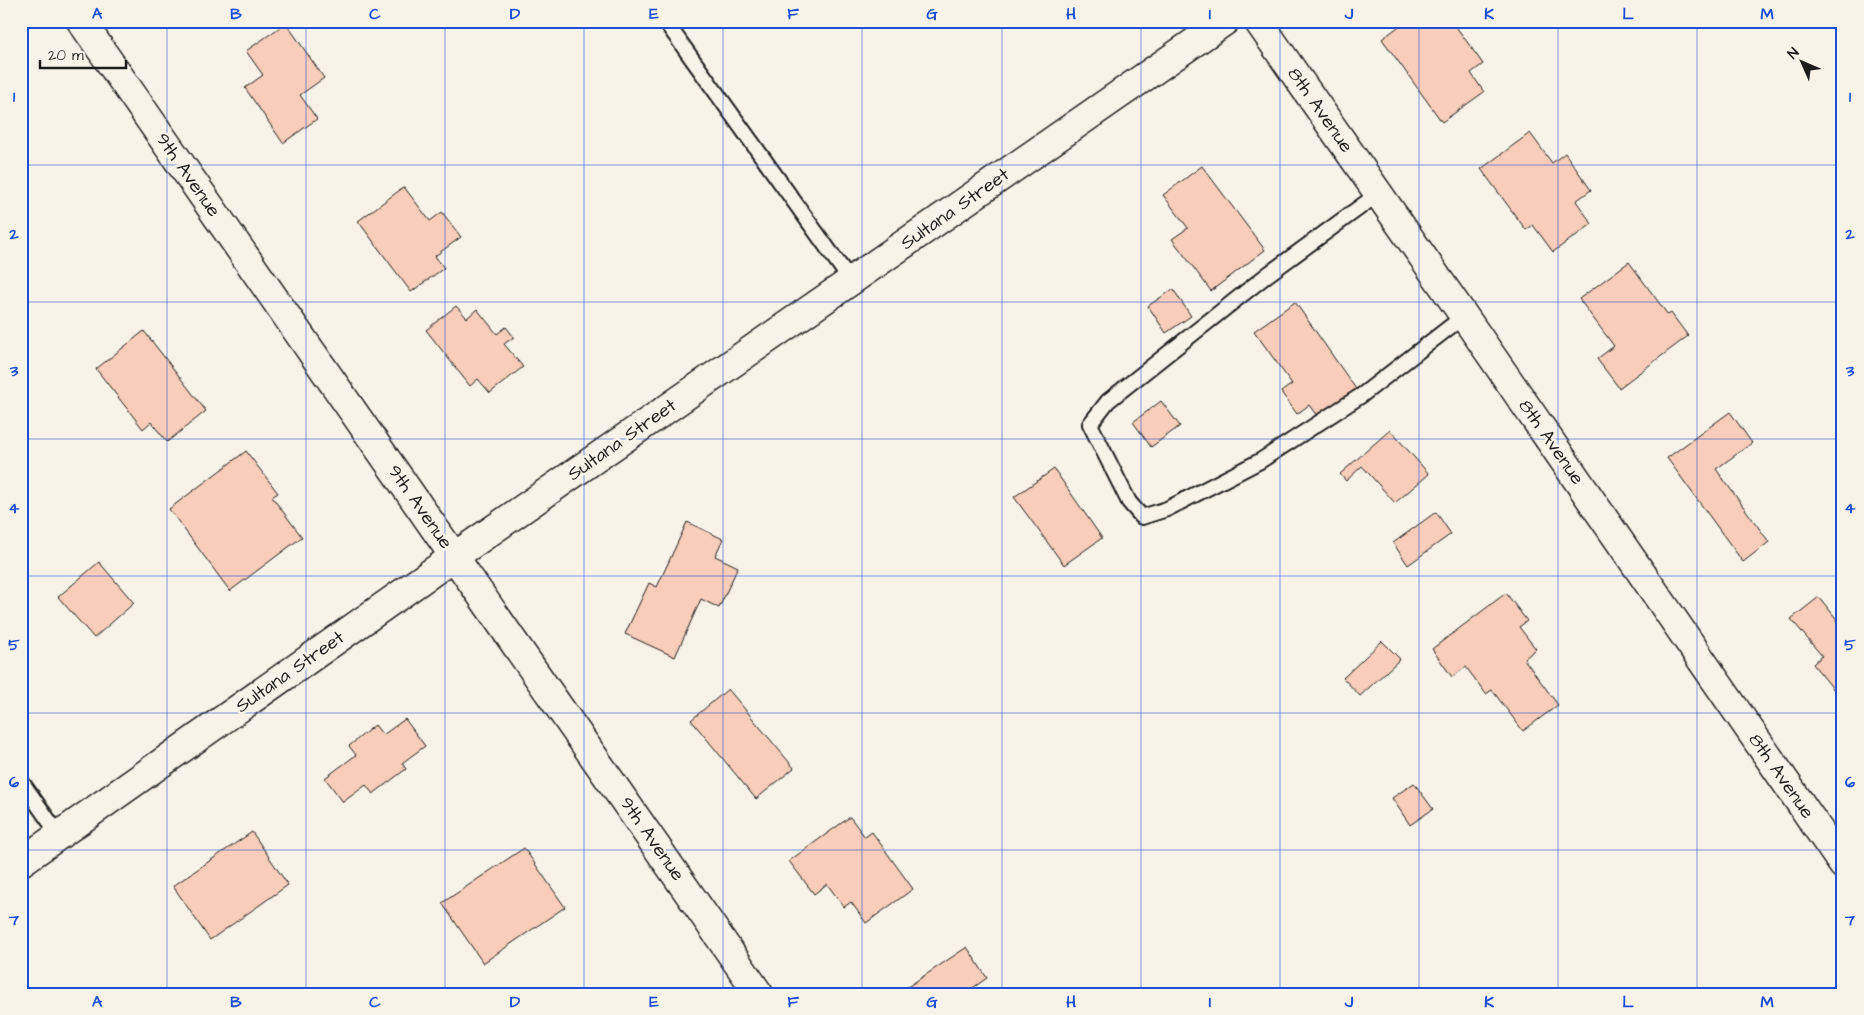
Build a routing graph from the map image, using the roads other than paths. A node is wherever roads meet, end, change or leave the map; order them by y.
1 (81, 21) edge
2 (665, 21) edge
3 (1225, 21) edge
4 (1258, 21) edge
5 (1378, 194) junction
6 (851, 281) junction
7 (1464, 316) junction
8 (455, 556) junction
9 (21, 781) edge
10 (59, 835) junction
11 (21, 862) edge
12 (1843, 865) edge
13 (759, 994) edge

1 - 8 street, 9th Avenue
2 - 6 lane
3 - 6 street, Sultana Street
4 - 5 street, 8th Avenue
5 - 7 street, 8th Avenue
5 - 7 lane
6 - 8 street, Sultana Street
7 - 12 street, 8th Avenue
8 - 10 street, Sultana Street
8 - 13 street, 9th Avenue
9 - 10 lane
10 - 11 street, Sultana Street

